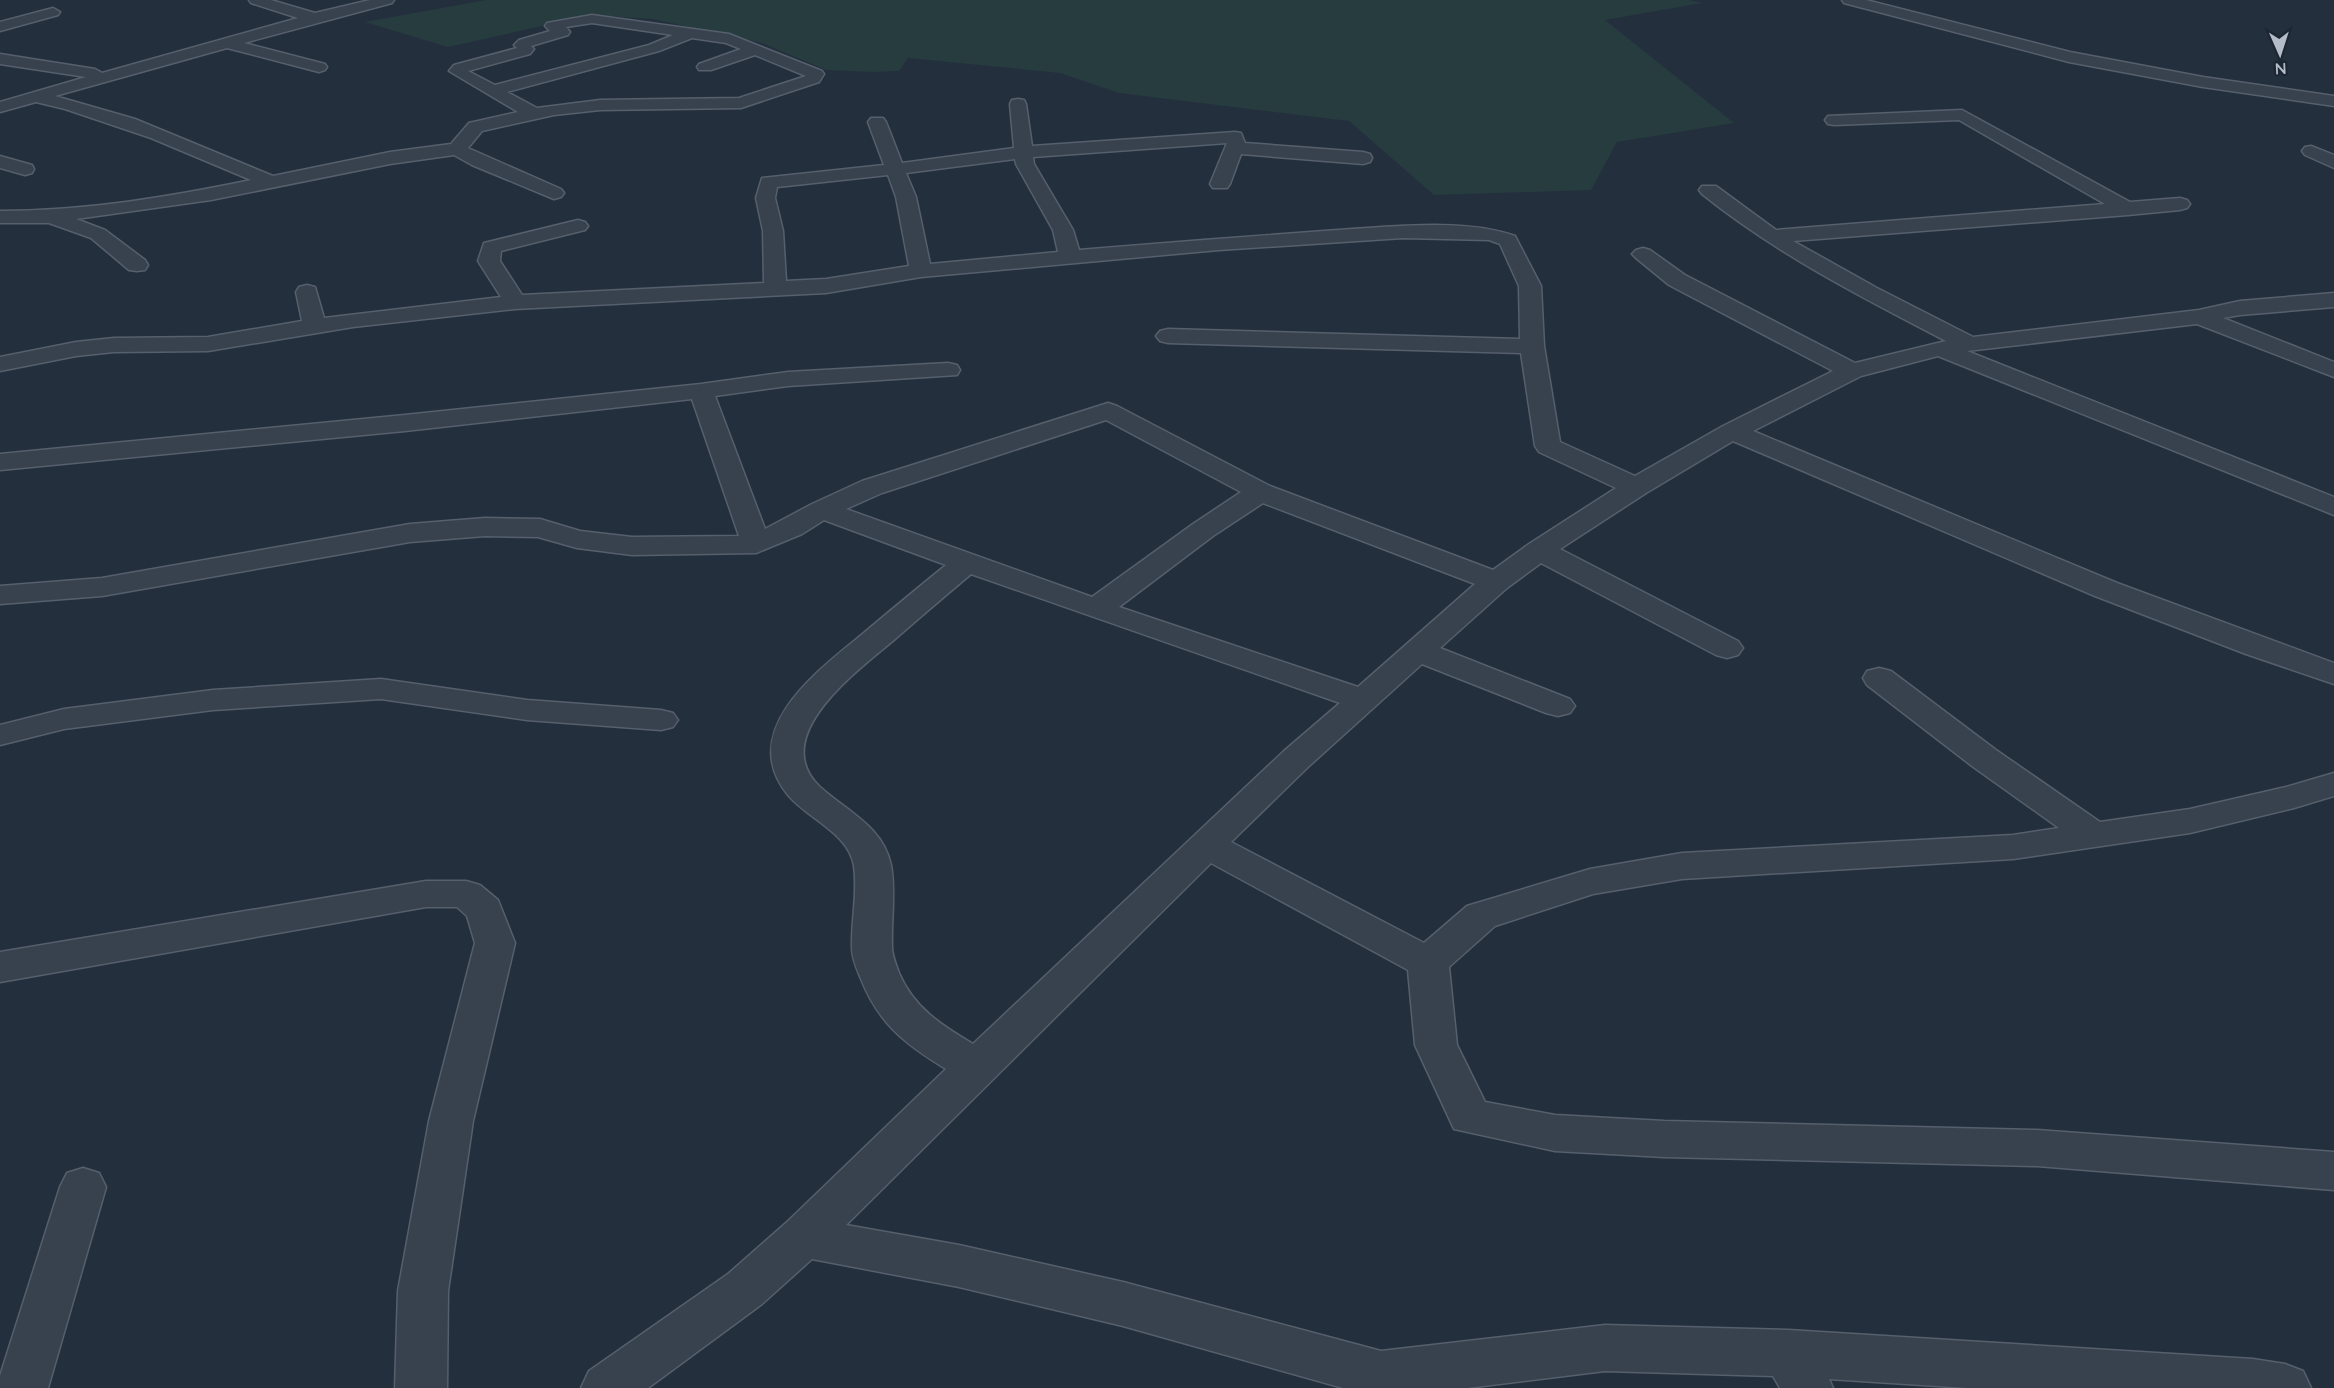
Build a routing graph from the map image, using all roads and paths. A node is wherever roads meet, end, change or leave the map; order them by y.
1 (256, 0) edge
2 (387, 0) edge
3 (1849, 0) edge
4 (53, 12) dead end
5 (314, 18) junction
6 (0, 27) edge
7 (692, 33) junction
8 (225, 43) junction
9 (757, 49) junction
10 (131, 56) dead end
11 (0, 59) edge
12 (164, 60) junction
13 (319, 67) dead end
14 (705, 67) dead end
15 (109, 76) junction
16 (9, 87) dead end
17 (492, 91) junction
18 (36, 97) junction
19 (2334, 101) edge
20 (1018, 104) dead end
21 (0, 107) edge
22 (534, 114) junction
23 (1834, 120) dead end
24 (877, 122) dead end
25 (1234, 148) junction
26 (457, 149) junction
27 (2311, 151) dead end
28 (1023, 152) junction
29 (1363, 158) dead end
30 (0, 162) edge
31 (2334, 162) edge
32 (26, 169) dead end
33 (896, 169) junction
34 (272, 182) junction
35 (1220, 184) dead end
36 (1710, 190) dead end
37 (554, 193) dead end
38 (2180, 204) dead end
39 (2128, 209) junction
40 (0, 217) edge
41 (47, 217) junction
42 (578, 226) dead end
43 (1773, 236) junction
44 (1643, 254) dead end
45 (1070, 258) junction
46 (137, 265) dead end
47 (921, 271) junction
48 (775, 289) junction
49 (307, 292) dead end
50 (2334, 300) edge
51 (515, 302) junction
52 (2199, 317) junction
53 (315, 326) junction
54 (1168, 336) dead end
55 (1532, 346) junction
56 (1955, 346) junction
57 (0, 364) edge
58 (948, 370) dead end
59 (2334, 370) edge
60 (1852, 371) junction
61 (701, 391) junction
62 (1732, 431) junction
63 (0, 462) edge
64 (1636, 487) junction
65 (1260, 492) junction
66 (2334, 507) edge
67 (822, 510) junction
68 (756, 544) junction
69 (1539, 550) junction
70 (968, 561) junction
71 (1496, 582) junction
72 (0, 595) edge
73 (1096, 609) junction
74 (1727, 648) dead end
75 (1419, 651) junction
76 (2334, 675) edge
77 (1879, 678) dead end
78 (1364, 700) junction
79 (1558, 706) dead end
80 (661, 720) dead end
81 (0, 735) edge
82 (2334, 784) edge
83 (2093, 835) junction
84 (1207, 845) junction
85 (1428, 963) junction
86 (0, 967) edge
87 (976, 1067) junction
88 (2334, 1171) edge
89 (83, 1187) dead end
90 (803, 1237) junction
91 (1797, 1370) edge
92 (22, 1388) edge
93 (421, 1388) edge
94 (607, 1388) edge
95 (2285, 1388) edge

1 - 5 street
2 - 5 street
3 - 19 street
4 - 6 street
5 - 8 street
7 - 9 street
7 - 17 street
7 - 17 street
8 - 12 street
8 - 13 street
9 - 14 street
9 - 22 street
10 - 12 street
11 - 15 street
12 - 15 street
15 - 18 street
16 - 18 street
17 - 22 street
18 - 21 street
18 - 34 street
20 - 28 street
22 - 26 street
23 - 39 street
24 - 33 street
25 - 28 street
25 - 29 street
25 - 35 street
26 - 34 street
26 - 37 street
27 - 31 street
28 - 33 street
28 - 45 street
30 - 32 street
33 - 47 street
33 - 48 street
34 - 41 street
36 - 43 street
38 - 39 street
39 - 43 street
40 - 41 street
41 - 46 street
42 - 51 street
43 - 56 street
44 - 60 street
45 - 47 street
45 - 55 street
47 - 48 street
48 - 51 street
49 - 53 street
50 - 52 street
51 - 53 street
52 - 56 street
52 - 59 street
53 - 57 street
54 - 55 street
55 - 64 street
56 - 60 street
56 - 66 street
58 - 61 street
60 - 62 street
61 - 63 street
61 - 68 street
62 - 64 street
62 - 76 street
64 - 69 street
65 - 67 street
65 - 71 street
65 - 73 street
67 - 68 street
67 - 70 street
68 - 72 street
69 - 71 street
69 - 74 street
70 - 73 street
70 - 87 street
71 - 75 street
73 - 78 street
75 - 78 street
75 - 79 street
77 - 83 street
78 - 84 street
80 - 81 street
82 - 83 street
83 - 85 street
84 - 85 street
84 - 87 street
85 - 88 street
86 - 93 street
87 - 90 street
89 - 92 street
90 - 91 street
90 - 94 street
91 - 95 street

